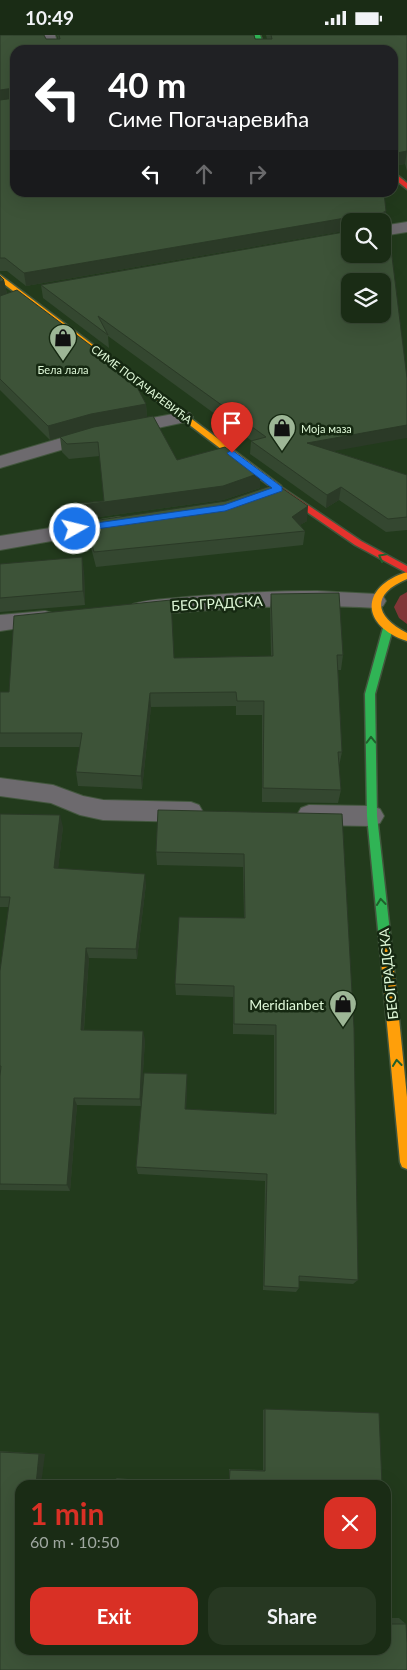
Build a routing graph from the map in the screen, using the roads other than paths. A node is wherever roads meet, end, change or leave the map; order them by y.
1 (407, 227) edge
2 (391, 230) edge
3 (0, 277) edge
4 (30, 293) junction
5 (8, 301) edge
6 (184, 417) junction
7 (0, 462) edge
8 (279, 489) junction
9 (261, 495) edge
10 (141, 519) edge
11 (0, 543) edge
12 (358, 543) junction
13 (364, 560) dead end
14 (407, 570) edge
15 (407, 575) edge
16 (375, 594) junction
17 (124, 610) edge
18 (66, 616) edge
19 (0, 623) edge
20 (388, 628) junction
21 (407, 637) edge
22 (0, 787) edge
23 (213, 813) edge
24 (293, 814) edge
25 (372, 816) junction
26 (407, 1162) edge

1 - 2 street
3 - 4 main road, СИМЕ ПОГАЧАРЕВИЋА
4 - 5 lane
4 - 6 main road, СИМЕ ПОГАЧАРЕВИЋА
6 - 7 lane
6 - 8 main road, СИМЕ ПОГАЧАРЕВИЋА
8 - 9 lane
8 - 12 main road, СИМЕ ПОГАЧАРЕВИЋА
10 - 11 lane
12 - 13 main road
14 -> 12 main road, СИМЕ ПОГАЧАРЕВИЋА
15 - 16 main road
16 - 17 lane, БЕОГРАДСКА
16 - 20 main road
18 - 19 lane
20 - 21 main road
25 -> 20 main road, БЕОГРАДСКА
22 - 23 lane
24 - 25 lane
26 -> 25 main road, БЕОГРАДСКА

